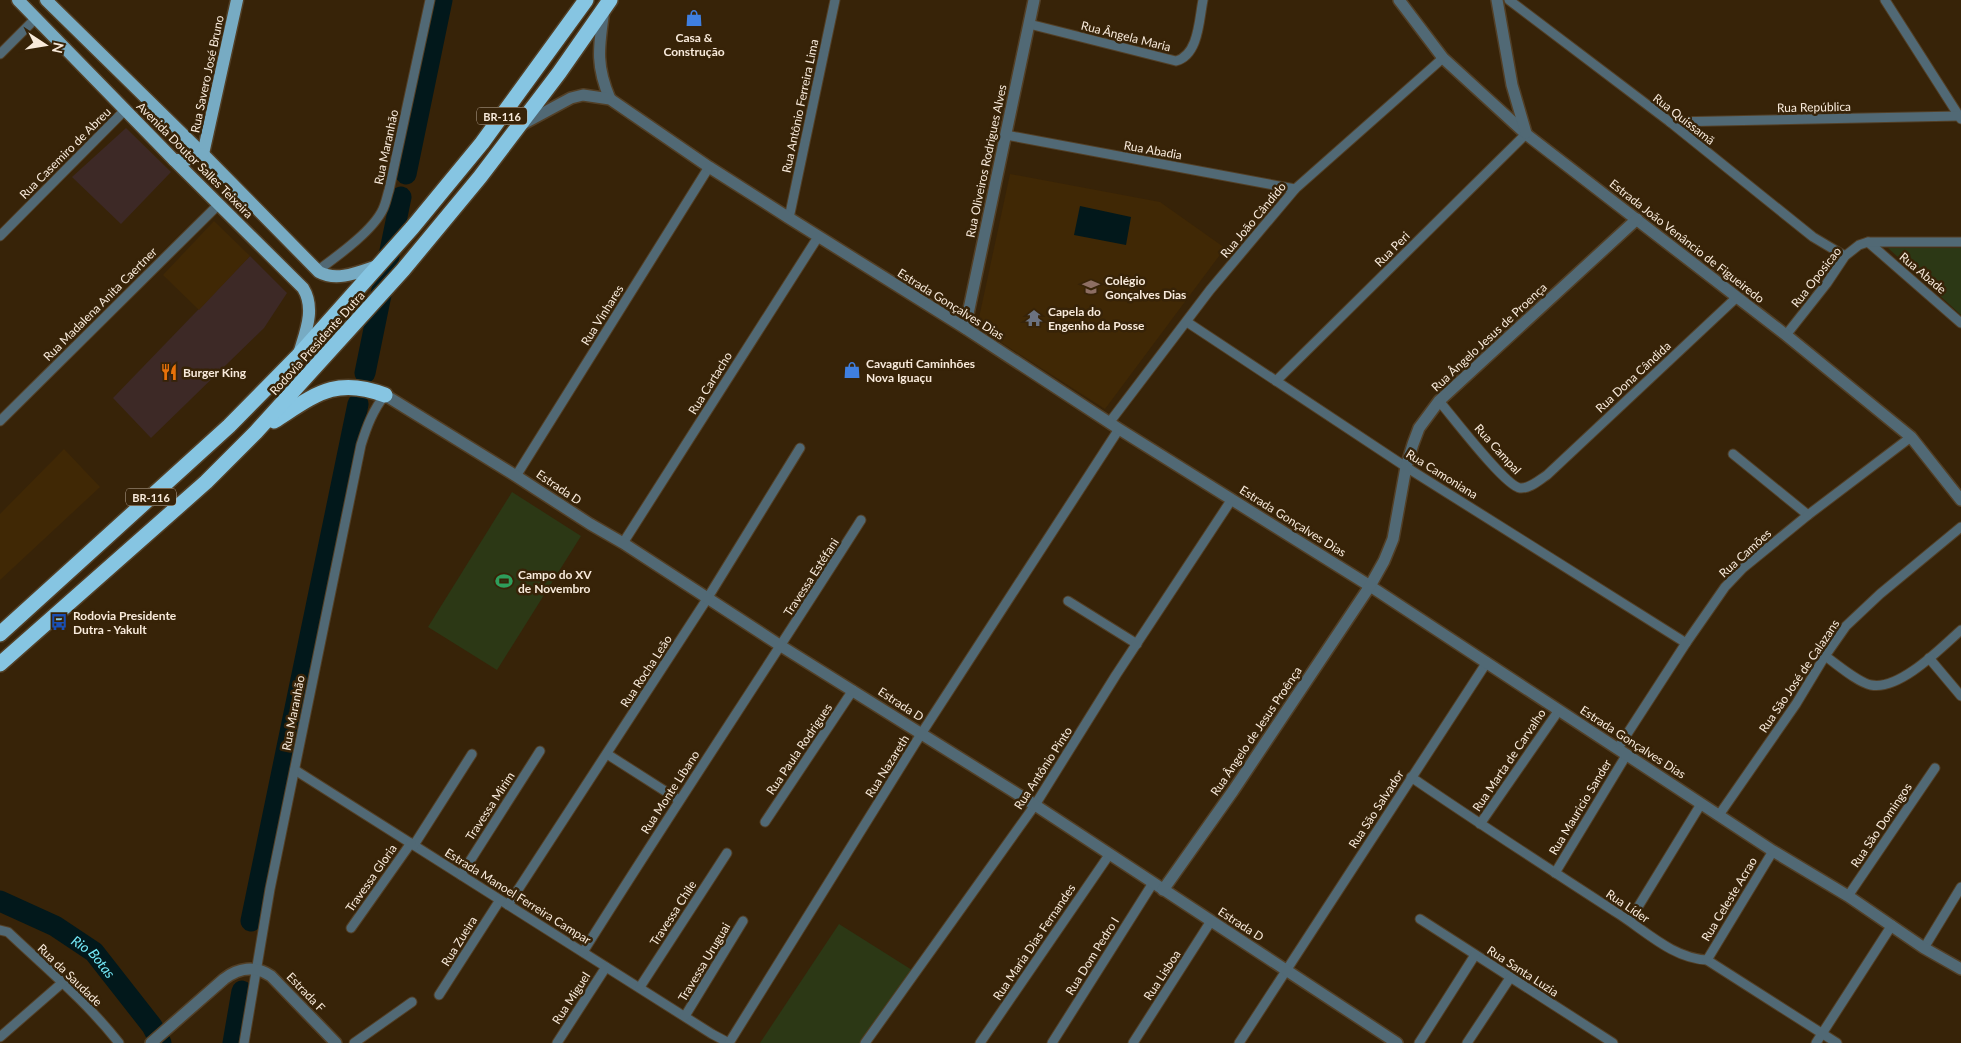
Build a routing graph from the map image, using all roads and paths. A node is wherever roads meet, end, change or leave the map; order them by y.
1 (18, 0) edge
2 (46, 0) edge
3 (237, 0) edge
4 (430, 0) edge
5 (586, 0) edge
6 (836, 0) edge
7 (1034, 0) edge
8 (1203, 0) edge
9 (1399, 0) edge
10 (1497, 0) edge
11 (1509, 0) edge
12 (1885, 0) edge
13 (607, 4) edge
14 (36, 18) junction
15 (1029, 24) junction
16 (0, 54) edge
17 (1443, 58) junction
18 (610, 99) junction
19 (126, 109) junction
20 (1960, 118) edge
21 (1670, 122) junction
22 (519, 126) junction
23 (1526, 134) junction
24 (1006, 135) junction
25 (203, 154) junction
26 (174, 160) junction
27 (709, 167) junction
28 (1295, 189) junction
29 (219, 204) junction
30 (789, 218) junction
31 (1638, 219) junction
32 (0, 236) edge
33 (818, 237) junction
34 (287, 240) junction
35 (1868, 242) junction
36 (1961, 242) edge
37 (1845, 256) junction
38 (272, 257) junction
39 (379, 265) junction
40 (317, 271) junction
41 (1737, 297) junction
42 (1187, 322) junction
43 (1961, 324) edge
44 (965, 328) junction
45 (1786, 335) junction
46 (298, 356) junction
47 (1276, 381) junction
48 (385, 395) junction
49 (1439, 401) junction
50 (0, 421) edge
51 (1109, 423) junction
52 (1120, 429) junction
53 (256, 432) junction
54 (1911, 437) junction
55 (800, 448) dead end
56 (1733, 454) dead end
57 (1406, 467) junction
58 (1547, 475) joint
59 (516, 476) junction
60 (1232, 499) junction
61 (1961, 500) edge
62 (1808, 515) junction
63 (861, 520) dead end
64 (1961, 527) edge
65 (623, 543) junction
66 (1370, 586) junction
67 (707, 599) junction
68 (1068, 601) dead end
69 (1961, 630) edge
70 (0, 634) edge
71 (1686, 643) junction
72 (1137, 644) junction
73 (781, 646) junction
74 (1825, 656) junction
75 (1929, 658) junction
76 (1487, 662) junction
77 (0, 664) edge
78 (853, 690) junction
79 (1961, 696) edge
80 (1559, 710) junction
81 (921, 734) junction
82 (540, 751) dead end
83 (1622, 751) junction
84 (472, 754) dead end
85 (607, 754) junction
86 (1935, 768) dead end
87 (295, 770) junction
88 (1411, 777) junction
89 (679, 800) junction
90 (1701, 804) junction
91 (1035, 805) junction
92 (1719, 815) junction
93 (765, 822) dead end
94 (1480, 824) junction
95 (412, 844) junction
96 (1773, 852) junction
97 (727, 853) dead end
98 (1109, 855) junction
99 (1555, 873) junction
100 (461, 875) junction
101 (1152, 883) junction
102 (1961, 886) edge
103 (1163, 890) junction
104 (1848, 896) junction
105 (504, 902) junction
106 (1420, 919) dead end
107 (1630, 920) junction
108 (743, 921) dead end
109 (1211, 921) junction
110 (1892, 926) junction
111 (352, 928) dead end
112 (0, 930) edge
113 (1924, 948) junction
114 (583, 952) junction
115 (1475, 955) junction
116 (1707, 960) junction
117 (606, 967) junction
118 (255, 969) junction
119 (1961, 969) edge
120 (1287, 970) junction
121 (1510, 978) junction
122 (62, 983) junction
123 (640, 987) junction
124 (439, 996) dead end
125 (412, 1002) dead end
126 (685, 1016) junction
127 (1822, 1033) junction
128 (712, 1034) junction
129 (0, 1037) edge
130 (1385, 1040) edge
131 (120, 1043) edge
132 (151, 1043) edge
133 (244, 1043) edge
134 (336, 1043) edge
135 (354, 1043) edge
136 (557, 1043) edge
137 (706, 1043) edge
138 (729, 1043) edge
139 (866, 1043) edge
140 (980, 1043) edge
141 (1052, 1043) edge
142 (1133, 1043) edge
143 (1239, 1043) edge
144 (1397, 1043) edge
145 (1419, 1043) edge
146 (1467, 1043) edge
147 (1613, 1043) edge
148 (1816, 1043) edge
149 (1837, 1043) edge

1 - 14 main road, Avenida Doutor Salles Teixeira
2 - 25 main road, Avenida Doutor Salles Teixeira
3 - 25 main road, Rua Savero José Bruno
4 - 40 street, Rua Maranhão
5 - 39 highway, Rodovia Presidente Dutra / BR-116
6 - 30 street, Rua Antônio Ferreira Lima
7 - 15 street, Rua Oliveiros Rodrigues Alves
8 - 15 street, Rua Ângela Maria
9 - 17 street, Estrada João Venâncio de Figueiredo
10 - 23 street
11 - 21 street, Rua Quissamã
12 - 20 street
13 - 18 street
13 - 22 highway, Rodovia Presidente Dutra / BR-116
14 - 16 street
14 - 19 main road, Avenida Doutor Salles Teixeira
15 - 24 street, Rua Oliveiros Rodrigues Alves
17 - 23 street, Estrada João Venâncio de Figueiredo
17 - 28 street, Rua João Cândido
18 - 22 street, Estrada Gonçalves Dias
18 - 27 street, Estrada Gonçalves Dias
19 - 26 main road, Avenida Doutor Salles Teixeira
19 - 32 street, Rua Casemiro de Abreu
20 - 21 street, Rua República
21 - 37 street, Rua Quissamã
22 - 53 highway, Rodovia Presidente Dutra / BR-116
23 - 31 street, Estrada João Venâncio de Figueiredo
23 - 47 street, Rua Peri
24 - 28 street, Rua Abadia
24 - 44 street, Rua Oliveiros Rodrigues Alves
25 - 26 main road
25 - 34 main road, Avenida Doutor Salles Teixeira
26 - 29 main road, Avenida Doutor Salles Teixeira
27 - 30 street, Estrada Gonçalves Dias
27 - 59 street, Rua Vinhares
28 - 42 street, Rua João Cândido
29 - 38 main road, Avenida Doutor Salles Teixeira
29 - 50 street, Rua Madalena Anita Caertner
30 - 33 street, Estrada Gonçalves Dias
31 - 41 street, Estrada João Venâncio de Figueiredo
31 - 49 street, Rua Ângelo Jesus de Proença
33 - 44 street, Estrada Gonçalves Dias
33 - 65 street, Rua Cartacho
34 - 38 main road
34 - 40 main road, Avenida Doutor Salles Teixeira
35 - 36 street
35 - 37 street, Rua Oposicao
35 - 43 street, Rua Abade
37 - 45 street, Rua Oposicao
38 - 46 main road, Avenida Doutor Salles Teixeira
39 - 40 main road
39 - 46 highway, Rodovia Presidente Dutra / BR-116
41 - 45 street, Estrada João Venâncio de Figueiredo
41 - 58 street, Rua Dona Cândida
42 - 47 street, Rua Camoniana
42 - 51 street, Rua João Cândido
44 - 51 street, Estrada Gonçalves Dias
45 - 54 street, Estrada João Venâncio de Figueiredo
46 - 70 highway, Rodovia Presidente Dutra / BR-116
47 - 57 street, Rua Camoniana
48 - 53 highway
48 - 59 street, Estrada D
48 - 87 street, Rua Maranhão
49 - 57 street, Rua Ângelo Jesus de Proença
49 - 58 street, Rua Campal
51 - 52 street, Estrada Gonçalves Dias
52 - 60 street, Estrada Gonçalves Dias
52 - 81 street, Rua Nazareth
53 - 77 highway, Rodovia Presidente Dutra / BR-116
54 - 61 street, Estrada João Venâncio de Figueiredo
54 - 62 street, Rua Camões
55 - 67 street, Rua Rocha Leão
56 - 62 street
57 - 66 street, Rua Ângelo Jesus de Proença
57 - 71 street, Rua Camoniana
59 - 65 street, Estrada D
60 - 66 street, Estrada Gonçalves Dias
60 - 72 street, Rua Antônio Pinto
62 - 71 street, Rua Camões
63 - 73 street, Travessa Estéfani
64 - 74 street, Rua São José de Calazans
65 - 67 street, Estrada D
66 - 76 street, Estrada Gonçalves Dias
66 - 103 street, Rua Ângelo de Jesus Proênça
67 - 73 street, Estrada D
67 - 85 street, Rua Rocha Leão
68 - 72 street
69 - 75 street
71 - 83 street, Rua Camões
72 - 91 street, Rua Antônio Pinto
73 - 78 street, Estrada D
73 - 89 street, Rua Monte Líbano
74 - 75 street
74 - 92 street, Rua São José de Calazans
75 - 79 street
76 - 80 street, Estrada Gonçalves Dias
76 - 88 street, Rua São Salvador
78 - 81 street, Estrada D
78 - 93 street, Rua Paula Rodrigues
80 - 83 street, Estrada Gonçalves Dias
80 - 94 street, Rua Marta de Carvalho
81 - 91 street, Estrada D
81 - 138 street, Rua Nazareth
82 - 100 street, Travessa Mirim
83 - 90 street, Estrada Gonçalves Dias
83 - 99 street, Rua Mauricio Sander
84 - 95 street
85 - 89 street
85 - 105 street, Rua Rocha Leão
86 - 104 street, Rua São Domingos
87 - 95 street, Estrada Manoel Ferreira Campar
87 - 118 street, Rua Maranhão
88 - 94 street, Rua Líder
88 - 120 street, Rua São Salvador
89 - 114 street, Rua Monte Líbano
90 - 92 street, Estrada Gonçalves Dias
90 - 107 street
91 - 98 street, Estrada D
91 - 139 street, Rua Antônio Pinto
92 - 96 street, Estrada Gonçalves Dias
94 - 99 street, Rua Líder
95 - 100 street, Estrada Manoel Ferreira Campar
95 - 111 street, Travessa Gloria
96 - 104 street, Estrada Gonçalves Dias
96 - 116 street, Rua Celeste Acrao
97 - 123 street, Travessa Chile
98 - 101 street, Estrada D
98 - 140 street, Rua Maria Dias Fernandes
99 - 107 street, Rua Líder
100 - 105 street, Estrada Manoel Ferreira Campar
101 - 103 street, Estrada D
101 - 141 street, Rua Dom Pedro I
102 - 113 street
103 - 109 street, Estrada D
104 - 110 street, Estrada Gonçalves Dias
105 - 114 street, Estrada Manoel Ferreira Campar
105 - 124 street, Rua Zueira
106 - 115 street, Rua Santa Luzia
107 - 116 street, Rua Líder
108 - 126 street, Travessa Uruguai
109 - 120 street, Estrada D
109 - 142 street, Rua Lisboa
110 - 113 street, Estrada Gonçalves Dias
110 - 127 street
112 - 122 street, Rua da Saudade
113 - 119 street, Estrada Gonçalves Dias
114 - 117 street, Estrada Manoel Ferreira Campar
115 - 121 street, Rua Santa Luzia
115 - 145 street
116 - 127 street, Rua Líder
117 - 123 street, Estrada Manoel Ferreira Campar
117 - 136 street, Rua Miguel
118 - 132 street
118 - 133 street, Rua Maranhão
118 - 134 street, Estrada F
120 - 130 street, Estrada D
120 - 143 street, Rua São Salvador
121 - 146 street
121 - 147 street, Rua Santa Luzia
122 - 129 street
122 - 131 street, Rua da Saudade
123 - 126 street, Estrada Manoel Ferreira Campar
125 - 135 street
126 - 128 street, Estrada Manoel Ferreira Campar
127 - 148 street
127 - 149 street, Rua Líder
128 - 137 street
128 - 138 street, Estrada Manoel Ferreira Campar
130 - 144 street, Estrada D

